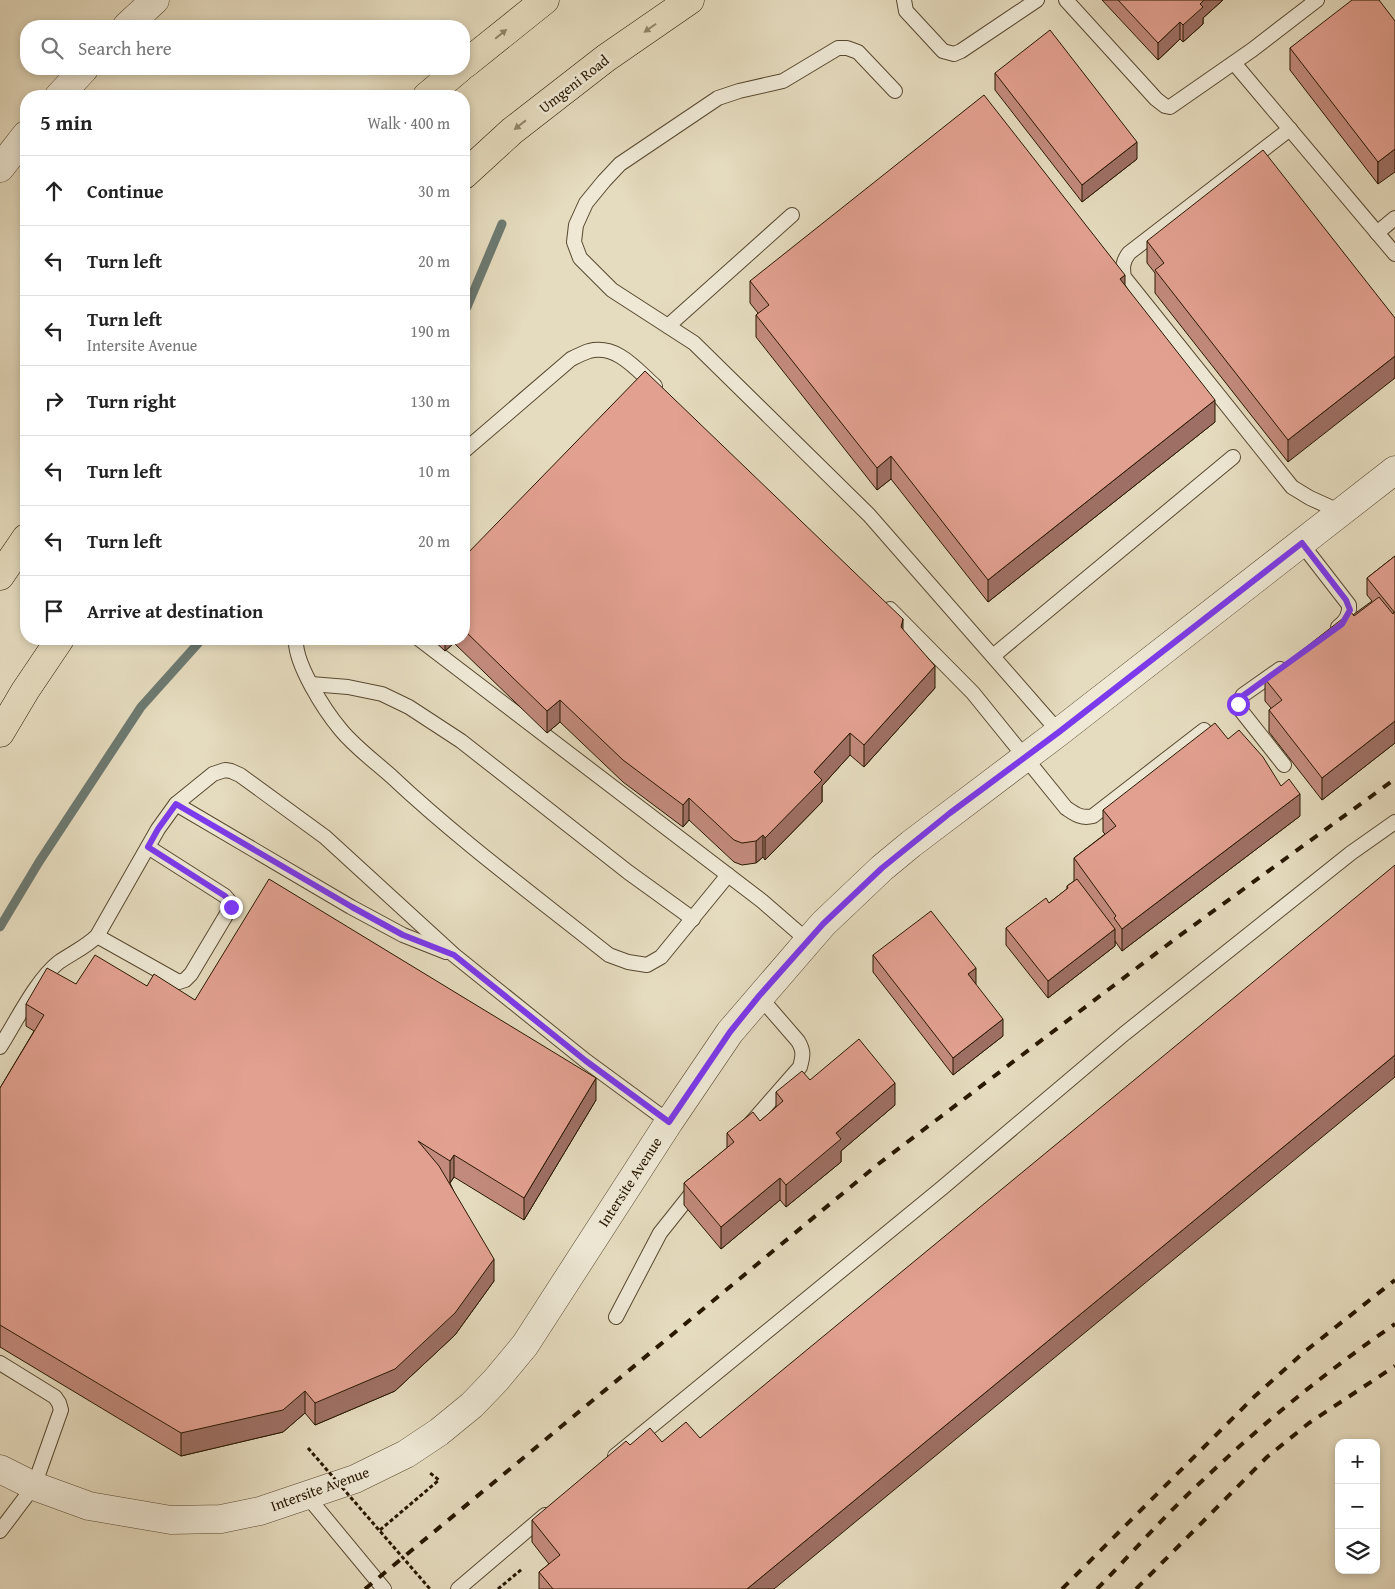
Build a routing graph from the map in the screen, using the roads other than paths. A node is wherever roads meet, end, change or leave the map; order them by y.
1 (155, 0) edge
2 (545, 0) edge
3 (690, 0) edge
4 (904, 0) edge
5 (1037, 0) edge
6 (1066, 0) edge
7 (1317, 0) edge
8 (133, 20) edge
9 (470, 60) edge
10 (1234, 63) junction
11 (78, 75) edge
12 (452, 75) edge
13 (64, 90) edge
14 (434, 90) edge
15 (895, 91) dead end
16 (1290, 129) junction
17 (20, 143) edge
18 (0, 168) edge
19 (470, 170) edge
20 (792, 216) dead end
21 (1395, 218) edge
22 (1377, 232) junction
23 (1395, 254) edge
24 (668, 326) junction
25 (668, 397) edge
26 (470, 446) edge
27 (1234, 458) dead end
28 (1395, 472) edge
29 (1341, 512) junction
30 (1302, 543) junction
31 (20, 547) edge
32 (0, 576) edge
33 (882, 602) edge
34 (1327, 635) edge
35 (56, 645) edge
36 (296, 645) edge
37 (427, 645) edge
38 (994, 656) junction
39 (1289, 662) edge
40 (311, 684) junction
41 (25, 691) junction
42 (1204, 730) edge
43 (1059, 732) junction
44 (0, 733) edge
45 (0, 740) edge
46 (1025, 757) junction
47 (1284, 765) dead end
48 (176, 804) junction
49 (1395, 822) edge
50 (148, 847) junction
51 (728, 875) junction
52 (693, 919) junction
53 (97, 936) junction
54 (808, 941) junction
55 (454, 955) junction
56 (759, 996) junction
57 (0, 1047) edge
58 (669, 1122) junction
59 (734, 1142) edge
60 (703, 1179) edge
61 (616, 1317) dead end
62 (0, 1363) edge
63 (605, 1465) edge
64 (0, 1469) edge
65 (34, 1486) junction
66 (307, 1496) junction
67 (554, 1507) edge
68 (0, 1531) edge
69 (384, 1589) edge
70 (458, 1589) edge

1 - 8 street
9 -> 2 highway
3 -> 19 highway, Umgeni Road
4 - 5 lane
6 - 10 lane
7 - 10 lane
10 - 16 lane
11 - 13 street
12 - 14 highway
15 - 24 lane
16 - 22 lane
16 - 29 lane
17 - 18 street
20 - 24 lane
21 - 22 lane
22 - 23 lane
24 - 38 lane
25 - 26 lane
27 - 38 lane
28 - 29 street, Intersite Avenue
29 - 30 street, Intersite Avenue
30 - 34 lane
30 - 43 street, Intersite Avenue
31 - 32 highway
33 - 46 lane
35 - 41 highway
36 - 40 lane
37 - 51 lane
38 - 43 lane
39 - 47 lane
40 - 52 lane
40 - 52 lane
41 - 44 highway
41 - 45 highway
42 - 46 lane
43 - 46 street, Intersite Avenue
46 - 54 street, Intersite Avenue
48 - 50 lane
48 - 55 lane
48 - 55 lane
49 - 63 lane
50 - 53 lane
50 - 53 lane
51 - 52 lane
51 - 54 lane
53 - 57 lane
54 - 56 street, Intersite Avenue
55 - 58 lane
56 - 58 street, Intersite Avenue
56 - 59 lane
58 - 66 street, Intersite Avenue
60 - 61 lane
62 - 65 lane
64 - 65 street, Intersite Avenue
65 - 66 street, Intersite Avenue
65 - 68 lane
66 - 69 lane
67 - 70 lane

